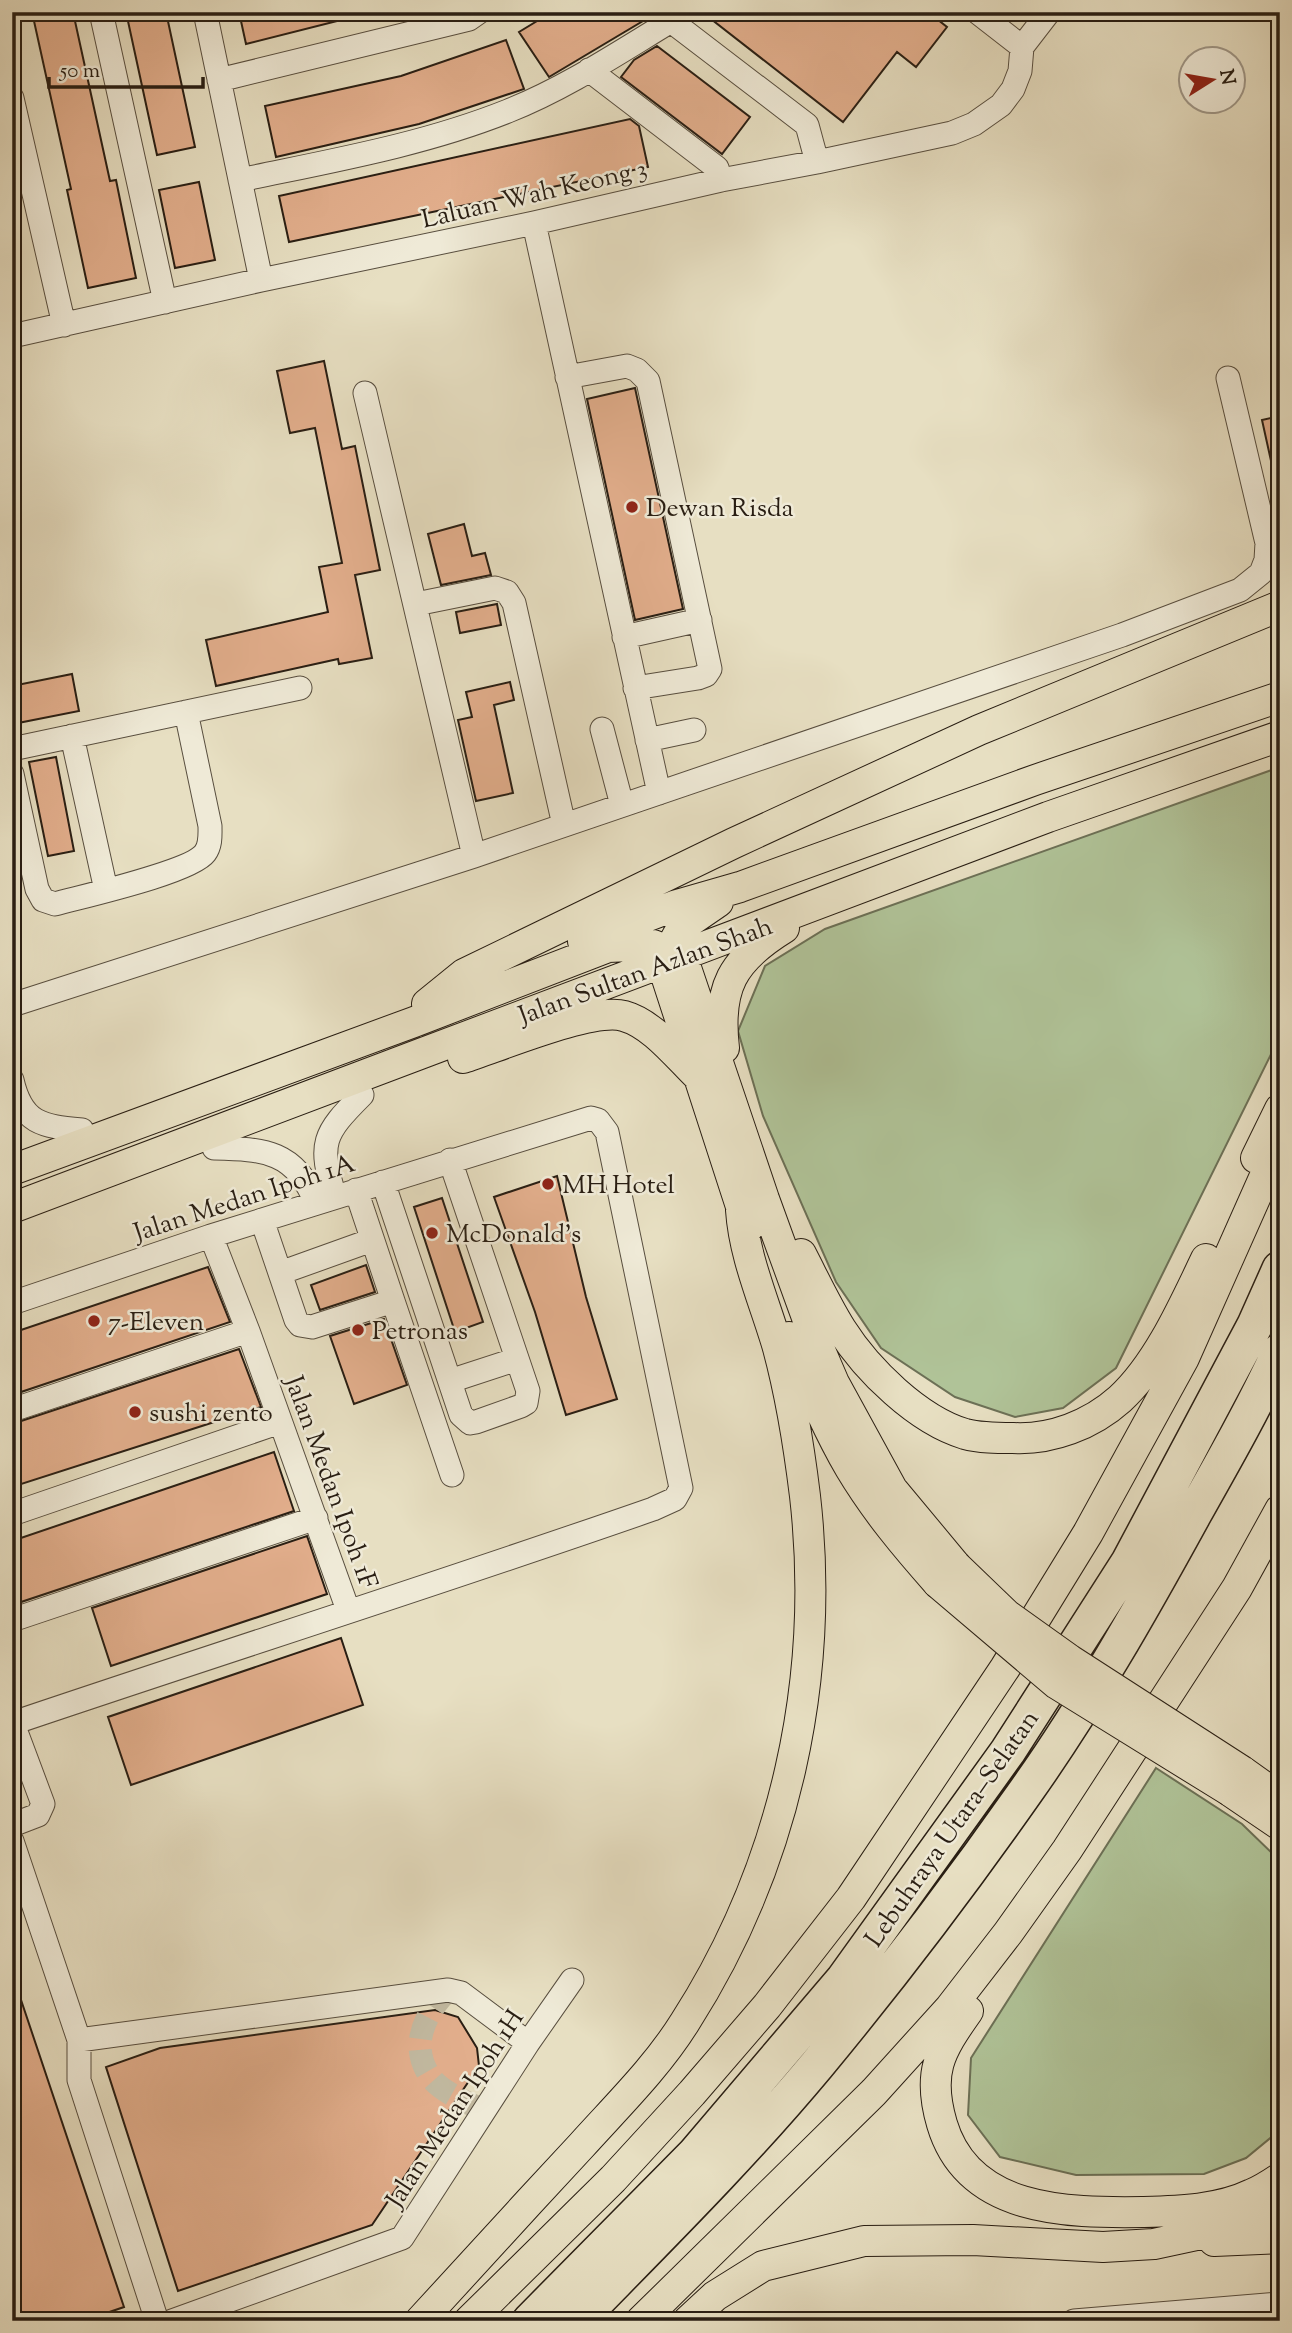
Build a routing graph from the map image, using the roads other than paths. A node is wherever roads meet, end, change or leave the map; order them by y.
1 (101, 12) edge
2 (205, 12) edge
3 (479, 12) edge
4 (977, 12) edge
5 (1049, 12) edge
6 (676, 17) edge
7 (1022, 47) junction
8 (589, 70) junction
9 (219, 80) junction
10 (12, 98) edge
11 (817, 162) junction
12 (240, 180) junction
13 (721, 180) junction
14 (534, 223) junction
15 (261, 280) junction
16 (165, 302) junction
17 (64, 325) junction
18 (12, 336) edge
19 (567, 377) junction
20 (1228, 377) dead end
21 (365, 394) dead end
22 (1240, 590) junction
23 (416, 604) junction
24 (1280, 606) edge
25 (1251, 618) junction
26 (699, 620) junction
27 (624, 638) junction
28 (300, 688) dead end
29 (635, 688) junction
30 (1280, 696) edge
31 (186, 712) junction
32 (601, 729) dead end
33 (694, 730) dead end
34 (72, 736) junction
35 (1280, 736) edge
36 (647, 740) junction
37 (12, 749) edge
38 (12, 774) edge
39 (659, 793) junction
40 (622, 805) junction
41 (564, 825) junction
42 (474, 856) junction
43 (740, 887) junction
44 (106, 890) junction
45 (823, 904) junction
46 (621, 946) junction
47 (671, 956) junction
48 (630, 975) junction
49 (427, 1004) junction
50 (12, 1005) edge
51 (12, 1080) edge
52 (715, 1084) junction
53 (362, 1095) junction
54 (1280, 1109) edge
55 (82, 1130) junction
56 (1280, 1142) edge
57 (214, 1148) junction
58 (12, 1159) edge
59 (450, 1160) junction
60 (12, 1170) edge
61 (383, 1182) junction
62 (335, 1197) junction
63 (752, 1205) junction
64 (14, 1207) edge
65 (262, 1220) junction
66 (211, 1236) junction
67 (372, 1240) junction
68 (1280, 1269) edge
69 (281, 1273) junction
70 (393, 1301) junction
71 (12, 1303) edge
72 (248, 1331) junction
73 (1280, 1351) edge
74 (517, 1359) junction
75 (450, 1381) junction
76 (12, 1410) edge
77 (280, 1422) junction
78 (452, 1475) dead end
79 (1280, 1510) edge
80 (12, 1514) edge
81 (316, 1518) junction
82 (348, 1610) junction
83 (12, 1620) edge
84 (13, 1722) edge
85 (1236, 1781) junction
86 (1280, 1798) edge
87 (12, 1825) edge
88 (1280, 1825) edge
89 (12, 1841) edge
90 (1008, 1933) junction
91 (572, 1980) dead end
92 (79, 2040) junction
93 (528, 2042) junction
94 (1280, 2178) edge
95 (1280, 2203) edge
96 (1280, 2238) edge
97 (1154, 2244) junction
98 (1280, 2304) edge
99 (1170, 2317) edge
100 (1115, 2320) edge
101 (157, 2321) edge
102 (172, 2321) edge
103 (420, 2321) edge
104 (469, 2321) edge
105 (530, 2321) edge
106 (576, 2321) edge
107 (641, 2321) edge
108 (688, 2321) edge
109 (1074, 2321) edge

1 - 16 street
2 - 9 street
3 - 9 street
4 - 7 street
5 - 7 street
6 - 8 street
6 - 11 street
7 - 11 street, Laluan Wah Keong 3
8 - 12 street
8 - 13 street
9 - 12 street
10 - 17 street
11 - 13 street, Laluan Wah Keong 3
12 - 15 street
13 - 14 street, Laluan Wah Keong 3
14 - 15 street, Laluan Wah Keong 3
14 - 19 street
15 - 16 street, Laluan Wah Keong 3
16 - 17 street, Laluan Wah Keong 3
17 - 18 street, Laluan Wah Keong 3
19 - 26 street
19 - 27 street
20 - 22 street
21 - 23 street
22 - 25 street
22 - 39 street
23 - 41 street
23 - 42 street
24 - 25 main road
25 - 49 main road
26 - 27 street
26 - 29 street
27 - 29 street
28 - 31 street
29 - 36 street
30 - 43 main road, Jalan Sultan Azlan Shah
31 - 34 street
31 - 44 street
32 - 40 street
33 - 36 street
34 - 37 street
34 - 44 street
35 - 45 main road, Jalan Sultan Azlan Shah
36 - 39 street
38 - 44 street
39 - 40 street
40 - 41 street
41 - 42 street
42 - 50 street
43 - 47 main road
43 - 49 main road, Jalan Sultan Azlan Shah
45 - 47 main road, Jalan Sultan Azlan Shah
45 - 52 main road
46 - 47 main road
46 - 48 main road
46 - 60 main road
47 - 48 main road, Jalan Sultan Azlan Shah
47 - 52 main road
48 - 64 main road, Jalan Sultan Azlan Shah
49 - 55 main road, Jalan Sultan Azlan Shah
51 - 55 street
52 - 53 main road
52 - 63 main road
53 - 57 main road
53 - 62 street
54 - 63 main road
55 - 58 main road, Jalan Sultan Azlan Shah
56 - 104 main road
57 - 62 street
57 - 64 main road
59 - 61 street, Jalan Medan Ipoh 1A
59 - 74 street
59 - 82 street, Jalan Medan Ipoh 1A
61 - 62 street, Jalan Medan Ipoh 1A
61 - 75 street
62 - 65 street, Jalan Medan Ipoh 1A
62 - 67 street
63 - 85 main road, bridge
63 - 103 main road
65 - 66 street, Jalan Medan Ipoh 1A
65 - 69 street
66 - 71 street, Jalan Medan Ipoh 1A
66 - 72 street, Jalan Medan Ipoh 1F
67 - 69 street
67 - 70 street
68 - 105 highway, Lebuhraya Utara–Selatan
69 - 70 street
70 - 78 street
72 - 76 street
72 - 77 street, Jalan Medan Ipoh 1F
73 - 106 highway, Lebuhraya Utara–Selatan
74 - 75 street
74 - 75 street
77 - 80 street
77 - 81 street, Jalan Medan Ipoh 1F
79 - 90 main road
81 - 82 street, Jalan Medan Ipoh 1F
81 - 83 street
82 - 84 street, Jalan Medan Ipoh 1F
84 - 87 street
85 - 86 main road
85 - 88 main road
89 - 92 street
90 - 94 main road
90 - 107 main road
91 - 93 street, Jalan Medan Ipoh 1H
92 - 93 street
92 - 101 street
93 - 102 street, Jalan Medan Ipoh 1H
95 - 97 main road
96 - 97 main road
97 - 108 main road
98 - 99 street
99 - 100 street
100 - 109 street

